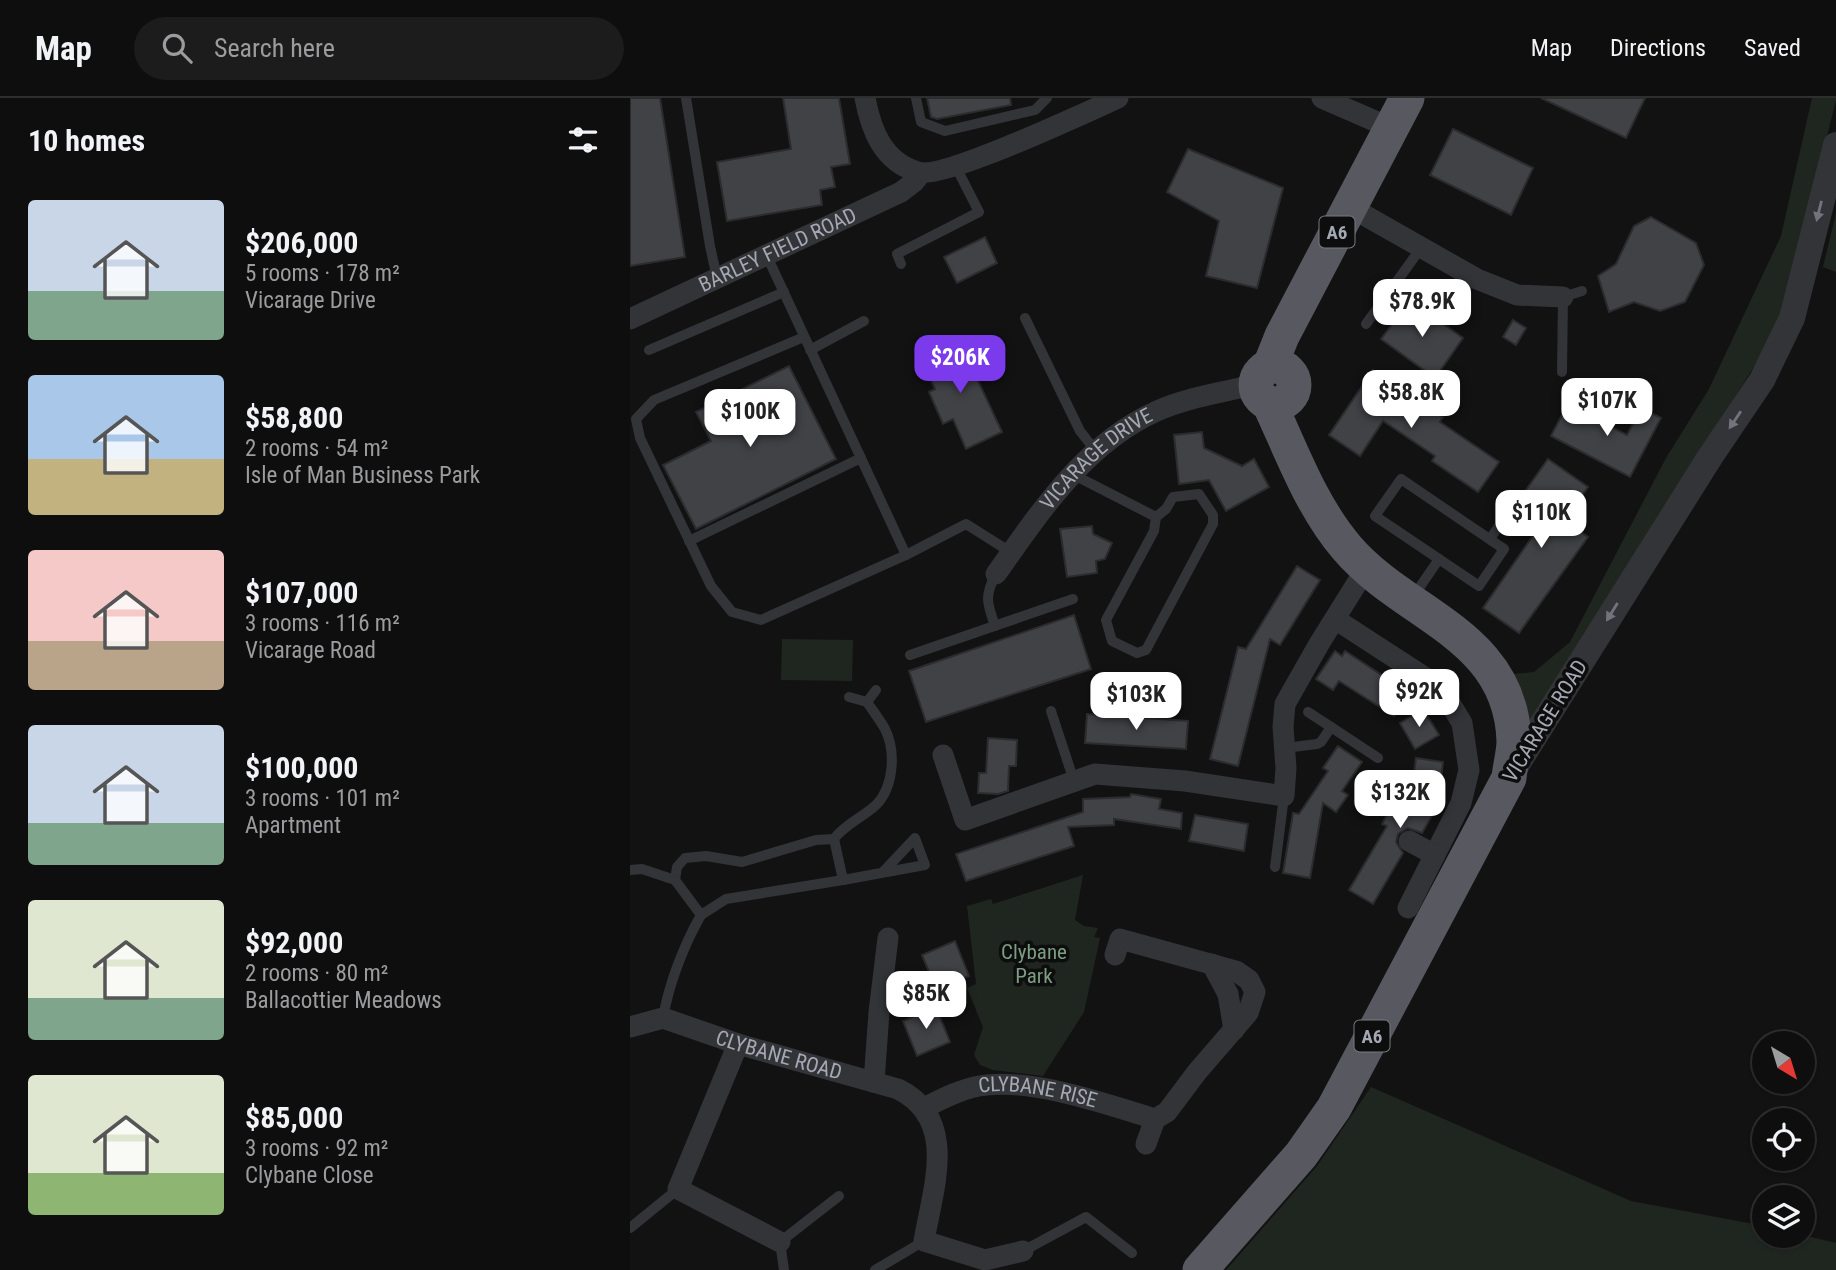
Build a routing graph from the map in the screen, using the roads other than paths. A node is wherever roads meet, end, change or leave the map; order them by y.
1 (686, 98) edge
2 (865, 98) edge
3 (916, 98) edge
4 (1047, 98) edge
5 (1118, 98) edge
6 (1322, 98) edge
7 (1407, 98) edge
8 (1391, 128) junction
9 (1836, 145) edge
10 (956, 167) junction
11 (920, 173) junction
12 (1350, 207) junction
13 (1421, 248) junction
14 (766, 254) junction
15 (901, 264) dead end
16 (717, 278) junction
17 (784, 292) junction
18 (1573, 294) joint
19 (1025, 318) dead end
20 (630, 319) edge
21 (864, 321) dead end
22 (1366, 324) dead end
23 (804, 337) junction
24 (649, 350) dead end
25 (810, 350) junction
26 (1562, 372) dead end
27 (1268, 386) junction
28 (1095, 450) junction
29 (861, 458) junction
30 (1072, 474) junction
31 (1518, 499) dead end
32 (1156, 517) junction
33 (1490, 540) junction
34 (689, 541) junction
35 (1012, 552) junction
36 (906, 555) junction
37 (1439, 559) junction
38 (1367, 567) junction
39 (996, 574) joint
40 (1073, 599) dead end
41 (1410, 602) junction
42 (1335, 619) junction
43 (995, 626) junction
44 (910, 655) dead end
45 (876, 690) dead end
46 (849, 697) dead end
47 (867, 702) junction
48 (1051, 712) dead end
49 (1308, 712) dead end
50 (1331, 727) junction
51 (1285, 748) junction
52 (943, 755) dead end
53 (1378, 758) dead end
54 (1508, 778) junction
55 (1074, 781) junction
56 (1284, 796) junction
57 (834, 839) junction
58 (1409, 841) dead end
59 (1435, 855) junction
60 (1275, 867) dead end
61 (630, 870) edge
62 (884, 871) dead end
63 (675, 880) junction
64 (843, 880) junction
65 (1408, 908) dead end
66 (701, 915) junction
67 (888, 938) dead end
68 (1115, 955) dead end
69 (663, 1018) junction
70 (630, 1027) edge
71 (738, 1044) junction
72 (874, 1082) junction
73 (924, 1108) junction
74 (1155, 1119) junction
75 (1146, 1144) dead end
76 (678, 1189) junction
77 (839, 1196) dead end
78 (630, 1228) edge
79 (924, 1241) junction
80 (780, 1242) junction
81 (1023, 1251) joint
82 (1132, 1253) dead end
83 (987, 1265) edge
84 (784, 1270) edge
85 (875, 1270) edge
86 (1200, 1270) edge

1 - 16 lane
2 - 11 street
3 - 4 lane
5 - 10 street
6 - 8 street
7 - 8 highway, A6
8 - 12 highway, A6
9 -> 54 street, VICARAGE ROAD
10 - 11 street
10 - 15 lane
11 - 14 street, BARLEY FIELD ROAD
12 - 13 street
12 - 27 highway, A6
13 - 18 street
13 - 22 lane
14 - 16 street, BARLEY FIELD ROAD
14 - 17 lane
16 - 20 street, BARLEY FIELD ROAD
17 - 23 lane
17 - 24 lane
18 - 26 lane
19 - 28 lane
21 - 25 lane
23 - 25 lane
23 - 34 lane
25 - 29 lane
27 - 28 street, VICARAGE DRIVE
27 - 38 highway, A6
28 - 30 street, VICARAGE DRIVE
29 - 34 lane
29 - 36 lane
30 - 32 lane
30 - 35 street, VICARAGE DRIVE
31 - 33 lane
32 - 32 lane
33 - 37 lane
33 - 37 lane
34 - 36 lane
35 - 36 lane
35 - 39 street, VICARAGE DRIVE
37 - 41 lane
38 - 41 highway, A6
38 - 42 street
39 - 43 lane
40 - 43 lane
41 - 54 highway, A6
42 - 51 street
42 - 59 street
43 - 44 lane
45 - 47 lane
46 - 47 lane
47 - 57 lane
48 - 55 lane
49 - 50 lane
50 - 51 lane
50 - 53 lane
51 - 56 street
52 - 55 street
54 - 86 highway, VICARAGE ROAD / A6
55 - 56 street
56 - 60 lane
57 - 63 lane
57 - 64 lane
58 - 59 street
59 - 65 street
61 - 63 lane
62 - 64 lane
63 - 66 lane
64 - 66 lane
66 - 69 lane
67 - 72 street
68 - 74 street
69 - 70 street
69 - 71 street, CLYBANE ROAD
71 - 72 street, CLYBANE ROAD
71 - 76 street
72 - 73 street, CLYBANE ROAD
73 - 74 street, CLYBANE RISE
73 - 79 street
74 - 75 street
76 - 78 lane
76 - 80 street
77 - 80 lane
79 - 83 street
79 - 85 lane
80 - 84 lane
81 - 82 lane
81 - 83 street

